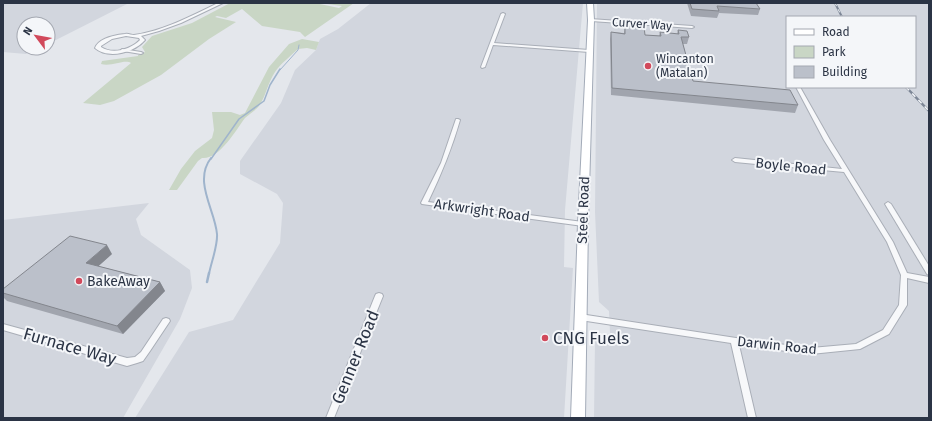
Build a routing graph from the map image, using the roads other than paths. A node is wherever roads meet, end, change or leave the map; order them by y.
1 (221, 3) edge
2 (226, 3) edge
3 (590, 3) edge
4 (503, 14) dead end
5 (591, 20) junction
6 (692, 27) dead end
7 (131, 35) junction
8 (143, 39) junction
9 (139, 44) junction
10 (492, 44) junction
11 (122, 50) junction
12 (589, 51) junction
13 (483, 67) dead end
14 (799, 88) edge
15 (458, 120) dead end
16 (735, 160) dead end
17 (846, 171) junction
18 (888, 204) dead end
19 (583, 224) junction
20 (929, 272) edge
21 (904, 275) junction
22 (929, 280) edge
23 (379, 296) dead end
24 (580, 318) junction
25 (166, 321) dead end
26 (3, 327) edge
27 (734, 341) junction
28 (330, 418) edge
29 (578, 418) edge
30 (752, 418) edge

1 - 7 street
2 - 8 street
3 - 5 main road, Steel Road
4 - 10 street
5 - 6 street, Curver Way
5 - 12 main road, Steel Road
7 - 8 street
7 - 11 street
8 - 9 street
9 - 11 street
9 - 11 street
10 - 12 street
10 - 13 street
12 - 19 main road, Steel Road
14 - 17 street, Darwin Road
15 - 19 street, Arkwright Road
16 - 17 street, Boyle Road
17 - 21 street, Darwin Road
18 - 20 street
19 - 24 main road, Steel Road
21 - 22 street
21 - 27 street, Darwin Road
23 - 28 street, Genner Road
24 - 27 street, Darwin Road
24 - 29 main road, Steel Road
25 - 26 street, Furnace Way
27 - 30 street

